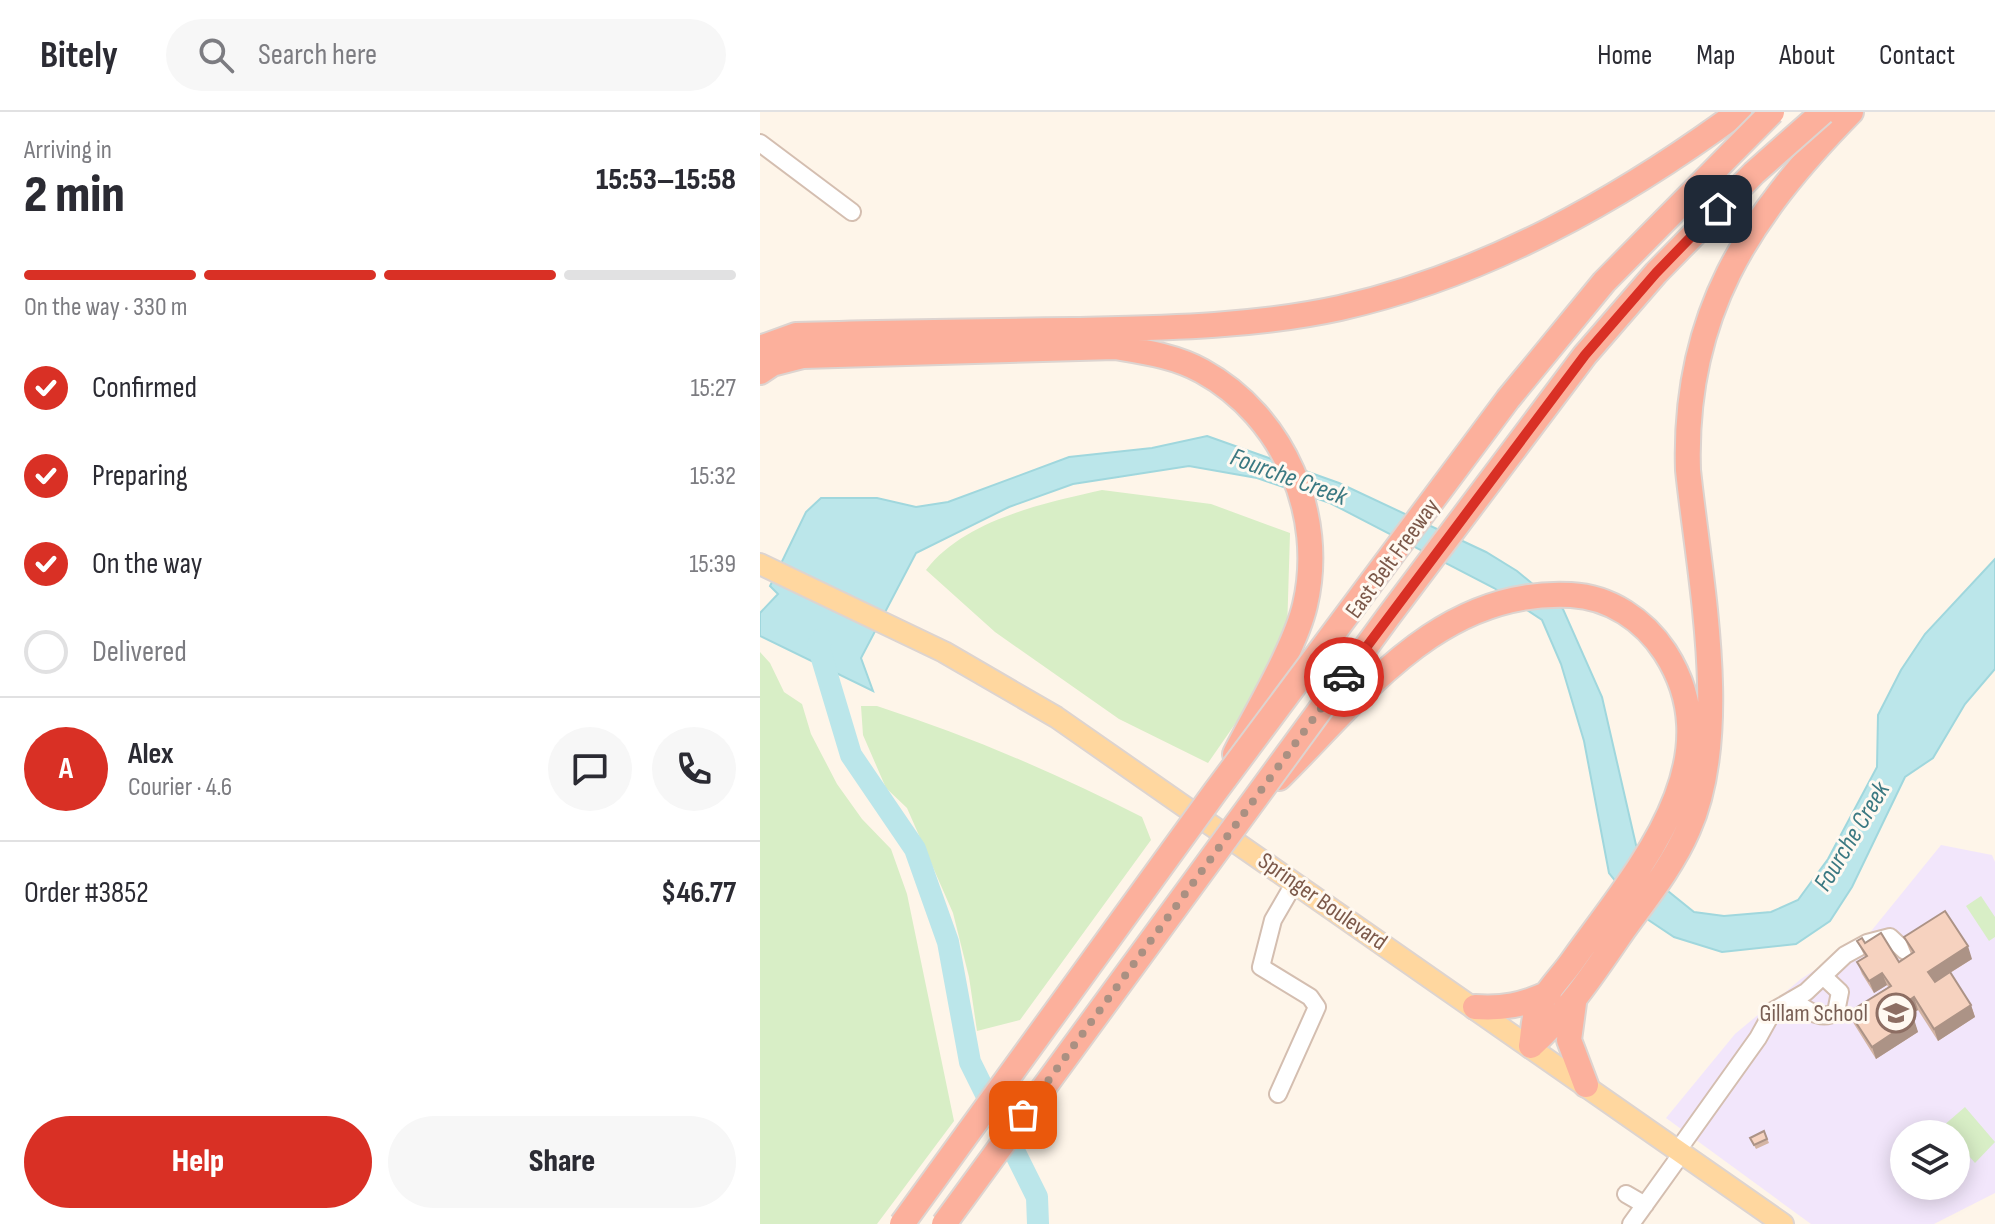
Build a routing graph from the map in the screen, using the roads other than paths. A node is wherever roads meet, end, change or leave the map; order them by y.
1 (1739, 112) edge
2 (1772, 112) edge
3 (1823, 112) edge
4 (1851, 112) edge
5 (760, 143) edge
6 (852, 212) dead end
7 (760, 348) edge
8 (760, 372) edge
9 (760, 564) edge
10 (1215, 792) junction
11 (1243, 814) junction
12 (1295, 882) junction
13 (1905, 951) edge
14 (1823, 976) junction
15 (1549, 993) junction
16 (1792, 1000) junction
17 (1574, 1001) junction
18 (1475, 1007) junction
19 (1531, 1046) junction
20 (1586, 1085) junction
21 (1278, 1094) dead end
22 (1680, 1151) junction
23 (1626, 1194) dead end
24 (1645, 1205) junction
25 (902, 1224) edge
26 (944, 1224) edge
27 (1631, 1224) edge
28 (1783, 1224) edge

1 - 7 highway
2 - 10 highway, East Belt Freeway, bridge
3 - 11 highway, East Belt Freeway, bridge
4 - 17 highway
5 - 6 street
8 - 10 highway, bridge
9 - 12 main road, Springer Boulevard
10 - 25 highway, East Belt Freeway, bridge
11 - 15 highway, bridge
11 - 26 highway, East Belt Freeway, bridge
12 - 18 main road, Springer Boulevard
12 - 21 street
13 - 14 street
14 - 16 street
14 - 16 street
15 - 18 highway
15 - 19 highway
16 - 22 street
17 - 19 highway
17 - 20 highway
18 - 19 main road, Springer Boulevard
19 - 20 main road, Springer Boulevard
20 - 22 main road, Springer Boulevard
22 - 24 street
22 - 28 main road, Springer Boulevard
23 - 24 street
24 - 27 street

